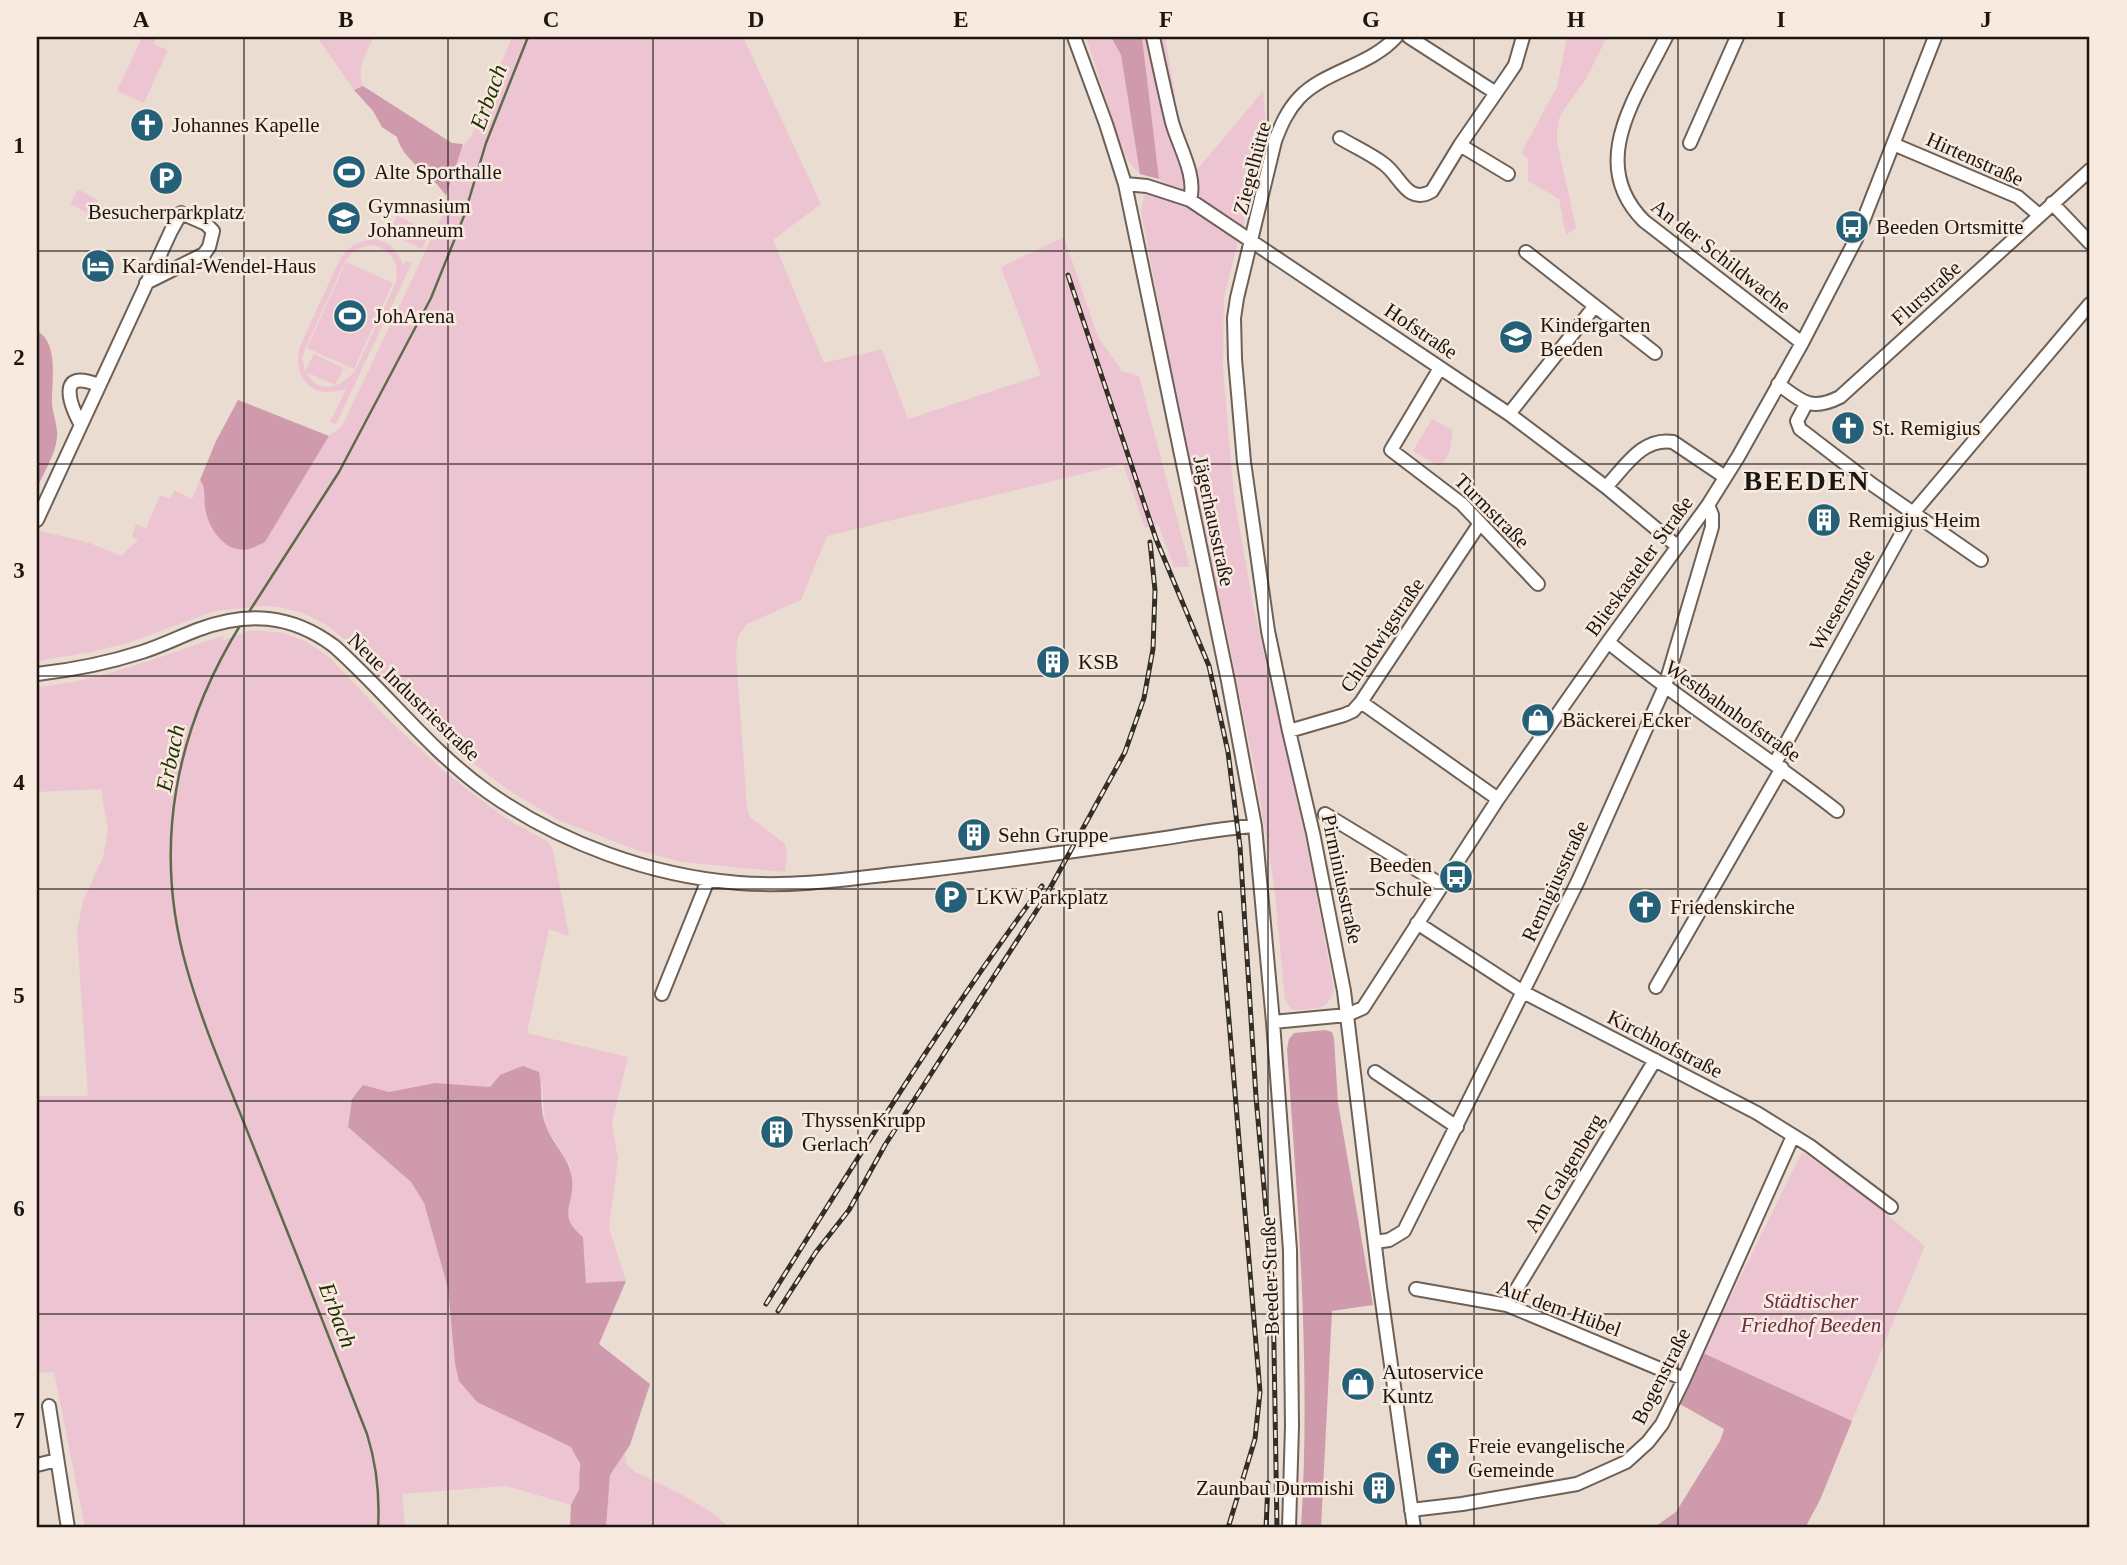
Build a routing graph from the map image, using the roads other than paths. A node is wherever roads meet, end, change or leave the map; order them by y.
1 (1074, 37) edge
2 (1153, 37) edge
3 (1396, 37) edge
4 (1409, 37) edge
5 (1523, 37) edge
6 (1666, 37) edge
7 (1737, 37) edge
8 (1935, 37) edge
9 (1496, 93) junction
10 (1340, 138) dead end
11 (1690, 143) dead end
12 (1893, 144) junction
13 (1460, 145) junction
14 (2090, 170) edge
15 (1508, 174) dead end
16 (1125, 184) junction
17 (1190, 200) junction
18 (2052, 203) junction
19 (2039, 215) junction
20 (1252, 241) junction
21 (2090, 243) edge
22 (1526, 252) dead end
23 (146, 283) junction
24 (2090, 304) edge
25 (1594, 307) junction
26 (1802, 343) junction
27 (1655, 353) dead end
28 (1440, 368) junction
29 (98, 384) junction
30 (1778, 384) junction
31 (1806, 404) junction
32 (1509, 414) junction
33 (81, 425) junction
34 (1725, 477) junction
35 (1606, 487) junction
36 (1708, 505) junction
37 (1913, 513) junction
38 (37, 520) edge
39 (1480, 523) junction
40 (1678, 546) junction
41 (1981, 560) dead end
42 (1538, 584) dead end
43 (1608, 642) junction
44 (37, 674) edge
45 (1665, 686) junction
46 (1361, 702) junction
47 (1289, 731) junction
48 (1778, 765) junction
49 (1498, 799) junction
50 (1837, 811) dead end
51 (1325, 814) dead end
52 (1255, 826) junction
53 (708, 880) junction
54 (1442, 885) junction
55 (1417, 923) junction
56 (1656, 987) dead end
57 (1523, 992) junction
58 (662, 994) dead end
59 (1347, 1016) junction
60 (1273, 1022) junction
61 (1655, 1060) junction
62 (1375, 1072) dead end
63 (1457, 1127) junction
64 (1793, 1136) junction
65 (1891, 1207) dead end
66 (1375, 1242) junction
67 (1416, 1289) dead end
68 (1507, 1305) junction
69 (1684, 1379) junction
70 (50, 1406) dead end
71 (57, 1460) junction
72 (37, 1465) edge
73 (1411, 1510) junction
74 (68, 1528) edge
75 (1289, 1528) edge
76 (1414, 1528) edge

1 - 16 street, Jägerhausstraße
2 - 17 street
3 - 20 street, Ziegelhütte
4 - 9 street
5 - 9 street
6 - 26 street, An der Schildwache
7 - 11 street
8 - 12 street, Blieskasteler Straße
9 - 13 street
10 - 13 street
12 - 19 street, Hirtenstraße
12 - 26 street, Blieskasteler Straße
13 - 15 street
14 - 18 street, Flurstraße
16 - 17 street, Hofstraße
16 - 52 street, Jägerhausstraße
17 - 20 street, Hofstraße
18 - 19 street, Flurstraße
18 - 21 street
19 - 31 street, Flurstraße
20 - 28 street, Hofstraße
20 - 47 street, Pirminiusstraße
22 - 25 street
23 - 23 street
23 - 29 street
24 - 37 street, Wiesenstraße
25 - 27 street
25 - 32 street
26 - 30 street, Blieskasteler Straße
28 - 32 street, Hofstraße
28 - 39 street, Turmstraße
29 - 33 street
29 - 33 street
30 - 31 street
30 - 34 street, Blieskasteler Straße
31 - 37 street
32 - 35 street, Hofstraße
33 - 38 street
34 - 35 street
34 - 36 street, Blieskasteler Straße
35 - 40 street, Hofstraße
36 - 40 street, Blieskasteler Straße
36 - 45 street, Remigiusstraße
37 - 41 street
37 - 48 street, Wiesenstraße
39 - 42 street, Turmstraße
39 - 46 street, Chlodwigstraße
40 - 43 street, Blieskasteler Straße
43 - 45 street, Westbahnhofstraße
43 - 49 street, Blieskasteler Straße
44 - 53 street, Neue Industriestraße
45 - 48 street, Westbahnhofstraße
45 - 57 street, Remigiusstraße
46 - 47 street, Chlodwigstraße
46 - 49 street
47 - 59 street, Pirminiusstraße
48 - 50 street, Westbahnhofstraße
48 - 56 street, Wiesenstraße
49 - 54 street, Blieskasteler Straße
51 - 54 street
52 - 53 street, Neue Industriestraße
52 - 60 street, Jägerhausstraße
53 - 58 street
54 - 55 street, Blieskasteler Straße
55 - 57 street, Kirchhofstraße
55 - 59 street, Blieskasteler Straße
57 - 61 street, Kirchhofstraße
57 - 63 street, Remigiusstraße
59 - 60 street
59 - 66 street, Pirminiusstraße
60 - 75 street, Beeder Straße
61 - 64 street, Kirchhofstraße
61 - 68 street, Am Galgenberg
62 - 63 street
63 - 66 street, Remigiusstraße
64 - 65 street, Kirchhofstraße
64 - 69 street, Bogenstraße
66 - 73 street, Pirminiusstraße
67 - 68 street, Auf dem Hübel
68 - 69 street, Auf dem Hübel
69 - 73 street, Bogenstraße
70 - 71 street
71 - 72 street
71 - 74 street
73 - 76 street, Pirminiusstraße

